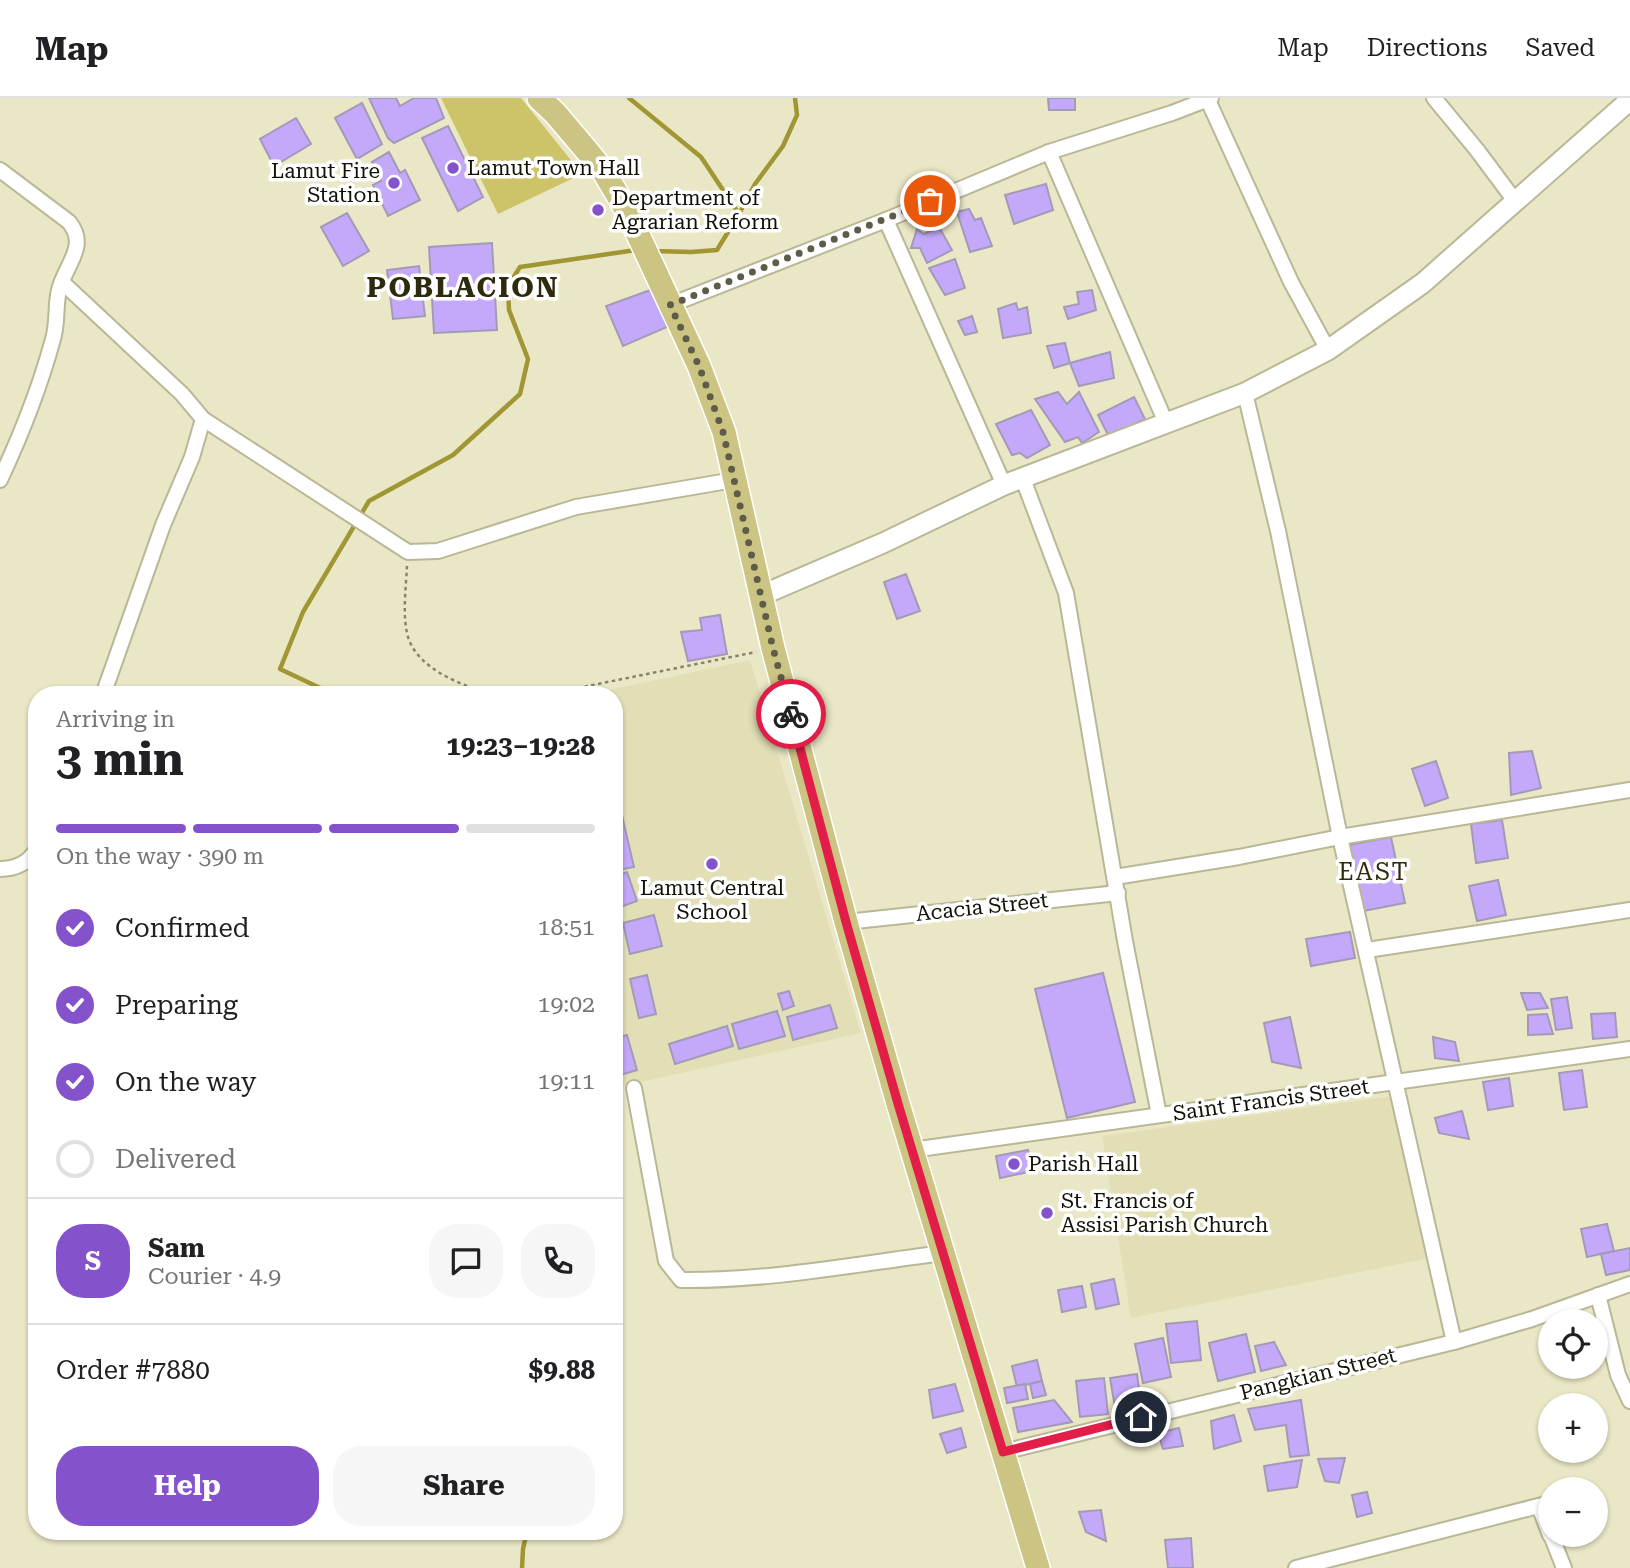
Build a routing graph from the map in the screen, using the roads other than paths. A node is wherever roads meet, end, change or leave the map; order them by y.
1 (539, 98) edge
2 (1209, 98) edge
3 (1434, 98) edge
4 (1630, 100) edge
5 (1049, 152) junction
6 (0, 170) edge
7 (1515, 201) junction
8 (886, 220) junction
9 (62, 282) junction
10 (667, 299) junction
11 (1328, 350) junction
12 (1245, 393) junction
13 (203, 419) junction
14 (1166, 423) junction
15 (1023, 479) junction
16 (0, 480) edge
17 (734, 481) junction
18 (1004, 485) junction
19 (762, 595) junction
20 (106, 686) edge
21 (1630, 790) edge
22 (1340, 837) junction
23 (28, 860) edge
24 (0, 869) edge
25 (1115, 877) junction
26 (1118, 893) junction
27 (1630, 910) edge
28 (846, 922) junction
29 (1367, 950) junction
30 (1630, 1049) edge
31 (1394, 1082) junction
32 (634, 1088) dead end
33 (1159, 1115) junction
34 (912, 1150) junction
35 (943, 1253) junction
36 (1630, 1284) edge
37 (1598, 1295) junction
38 (1454, 1342) junction
39 (1630, 1401) edge
40 (1003, 1452) junction
41 (1538, 1506) edge
42 (1555, 1547) edge
43 (1038, 1568) edge
44 (1296, 1568) edge
45 (1564, 1568) edge

1 - 10 main road
2 - 5 street
2 - 11 street
3 - 7 street
4 - 7 street
5 - 8 street
5 - 14 street
6 - 9 street
7 - 11 street
8 - 10 street
8 - 18 street
9 - 13 street
9 - 16 street
10 - 17 main road
11 - 12 street
12 - 14 street
12 - 22 street
13 - 17 street
13 - 20 street
14 - 15 street
15 - 18 street
15 - 25 street
17 - 19 main road
18 - 19 street
19 - 28 main road
21 - 22 street
22 - 25 street
22 - 29 street
23 - 24 street
25 - 26 street
26 - 28 street, Acacia Street
26 - 33 street
27 - 29 street
28 - 34 main road
29 - 31 street
30 - 31 street, Saint Francis Street
31 - 33 street, Saint Francis Street
31 - 38 street
32 - 35 street
33 - 34 street, Saint Francis Street
34 - 35 main road
35 - 40 main road
36 - 37 street, Pangkian Street
37 - 38 street, Pangkian Street
37 - 39 street
38 - 40 street, Pangkian Street
40 - 43 main road
41 - 44 street
42 - 45 street

